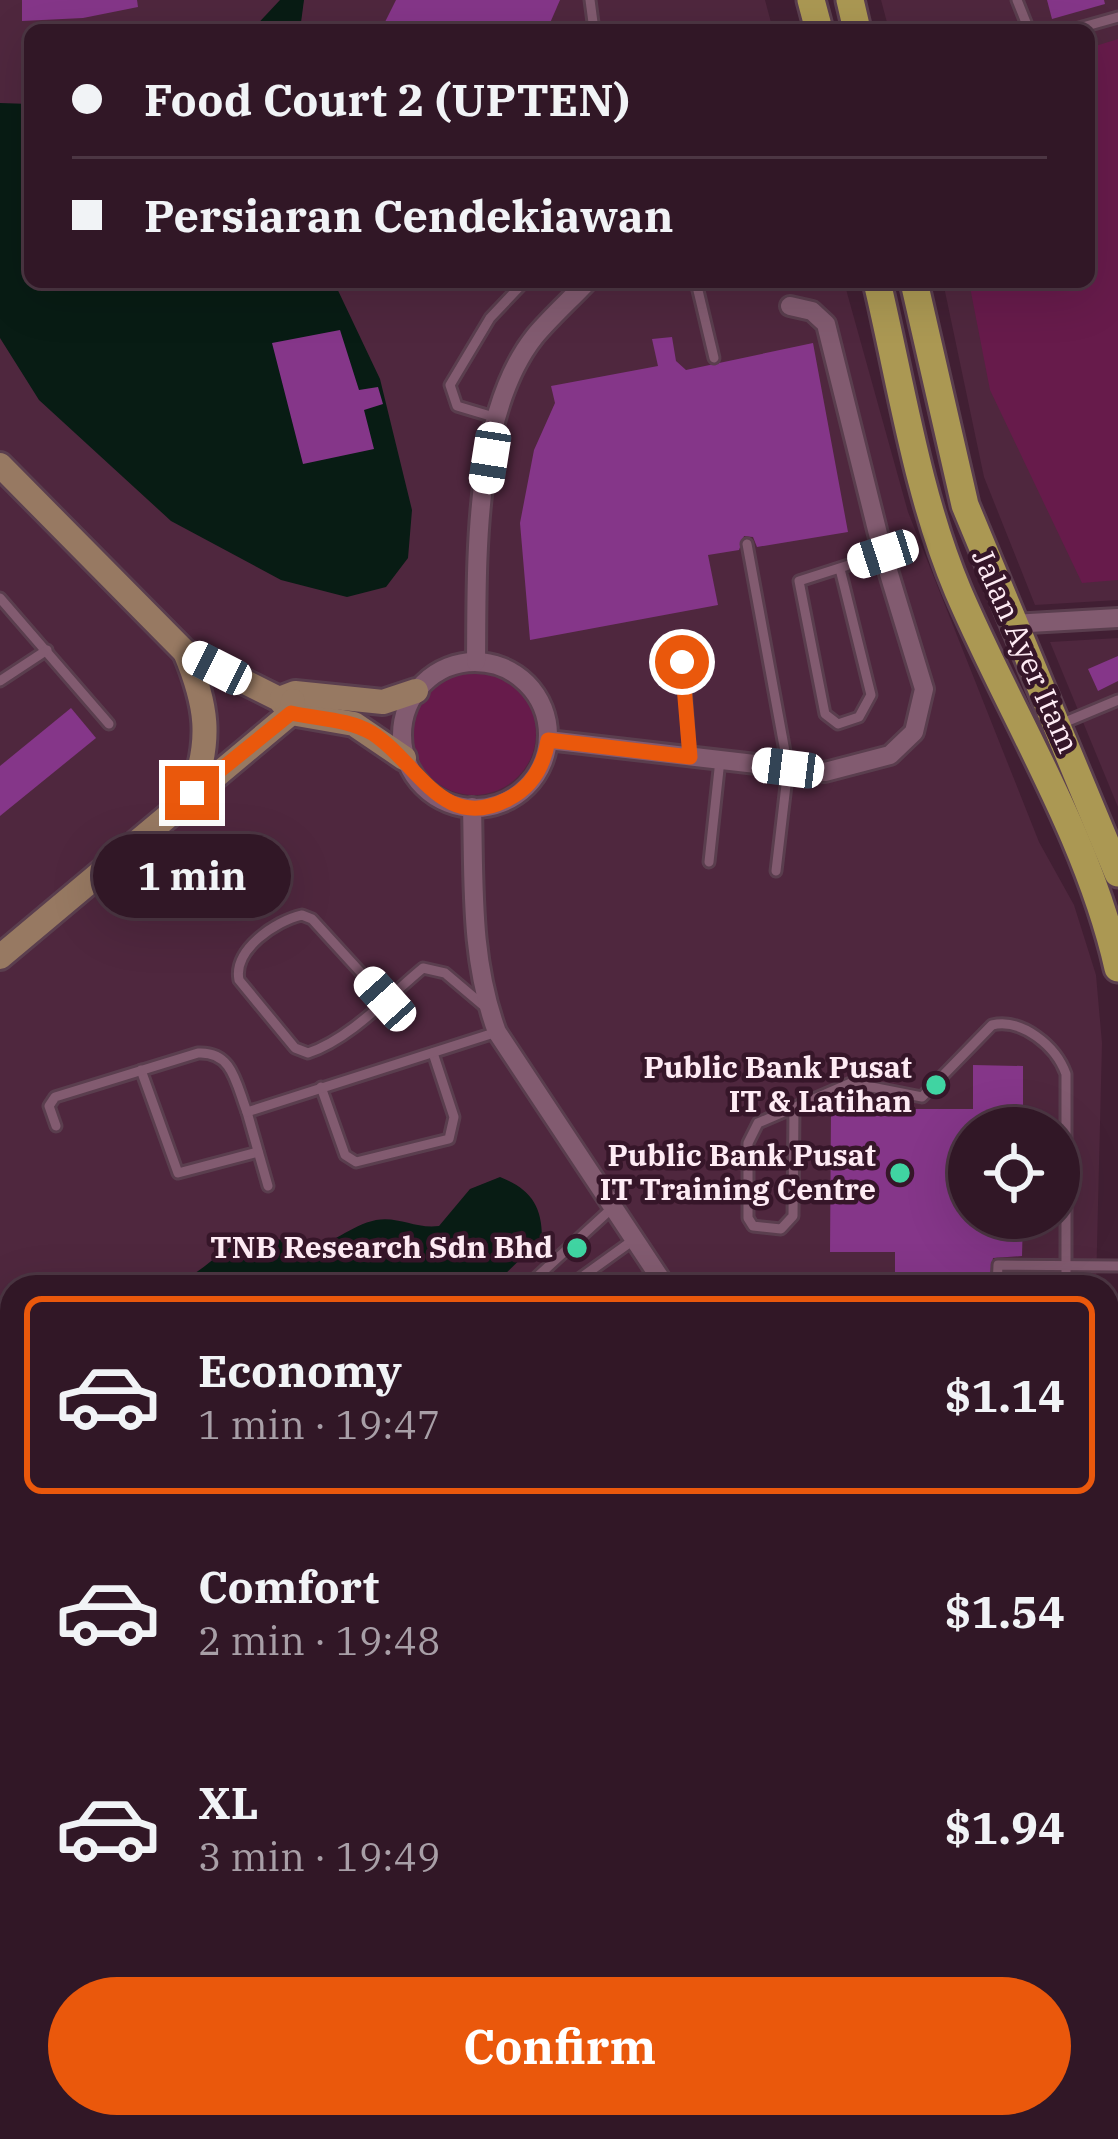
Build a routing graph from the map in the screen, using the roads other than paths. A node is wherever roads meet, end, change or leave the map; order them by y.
1 (518, 288) edge
2 (581, 288) edge
3 (697, 288) edge
4 (879, 288) edge
5 (915, 288) edge
6 (790, 306) dead end
7 (714, 358) dead end
8 (497, 418) junction
9 (0, 465) edge
10 (747, 544) dead end
11 (883, 554) junction
12 (840, 568) junction
13 (1, 603) edge
14 (1118, 618) edge
15 (1013, 624) junction
16 (47, 650) junction
17 (185, 652) junction
18 (476, 662) junction
19 (682, 662) dead end
20 (0, 681) edge
21 (416, 691) junction
22 (1118, 700) edge
23 (288, 702) junction
24 (109, 724) dead end
25 (1058, 725) junction
26 (548, 740) junction
27 (690, 757) junction
28 (404, 758) junction
29 (720, 760) junction
30 (788, 768) junction
31 (192, 793) junction
32 (472, 808) junction
33 (709, 862) dead end
34 (776, 871) dead end
35 (1118, 873) edge
36 (0, 957) edge
37 (1118, 968) edge
38 (385, 999) junction
39 (488, 1010) junction
40 (497, 1032) junction
41 (434, 1053) junction
42 (141, 1070) junction
43 (322, 1087) junction
44 (794, 1108) junction
45 (247, 1112) junction
46 (56, 1126) dead end
47 (258, 1152) junction
48 (268, 1186) dead end
49 (611, 1209) junction
50 (632, 1240) junction
51 (1066, 1265) junction
52 (1118, 1266) edge
53 (539, 1275) edge
54 (584, 1275) edge
55 (657, 1275) edge
56 (998, 1275) edge
57 (1066, 1275) edge

1 - 8 lane
2 - 8 street
3 - 7 lane
4 - 37 main road, Jalan Ayer Itam
5 - 15 main road, Jalan Ayer Itam
6 - 11 street
8 - 18 street
9 - 17 street
10 - 30 lane
11 - 12 lane
11 - 30 street
12 - 12 lane
13 - 16 lane
14 - 15 street
15 - 25 main road, Jalan Ayer Itam
16 - 20 lane
16 - 24 lane
17 - 23 street
17 - 31 street
18 - 21 street
18 - 26 street
19 - 27 lane
21 - 23 street
21 - 28 street
22 - 25 lane
23 - 28 street
23 - 31 street
25 - 35 main road, Jalan Ayer Itam
26 - 27 street
26 - 32 street
27 - 29 street
28 - 32 street
29 - 30 street
29 - 33 lane
30 - 34 lane
31 - 36 street
32 - 39 street
38 - 38 lane
38 - 39 lane
39 - 40 street
40 - 41 lane
40 - 49 street
41 - 43 lane
41 - 43 lane
42 - 45 lane
42 - 46 lane
42 - 47 lane
43 - 45 lane
44 - 44 lane
44 - 51 lane
45 - 47 lane
47 - 48 lane
49 - 50 street
49 - 53 lane
50 - 54 lane
50 - 55 street
51 - 52 lane
51 - 56 lane
51 - 57 lane

